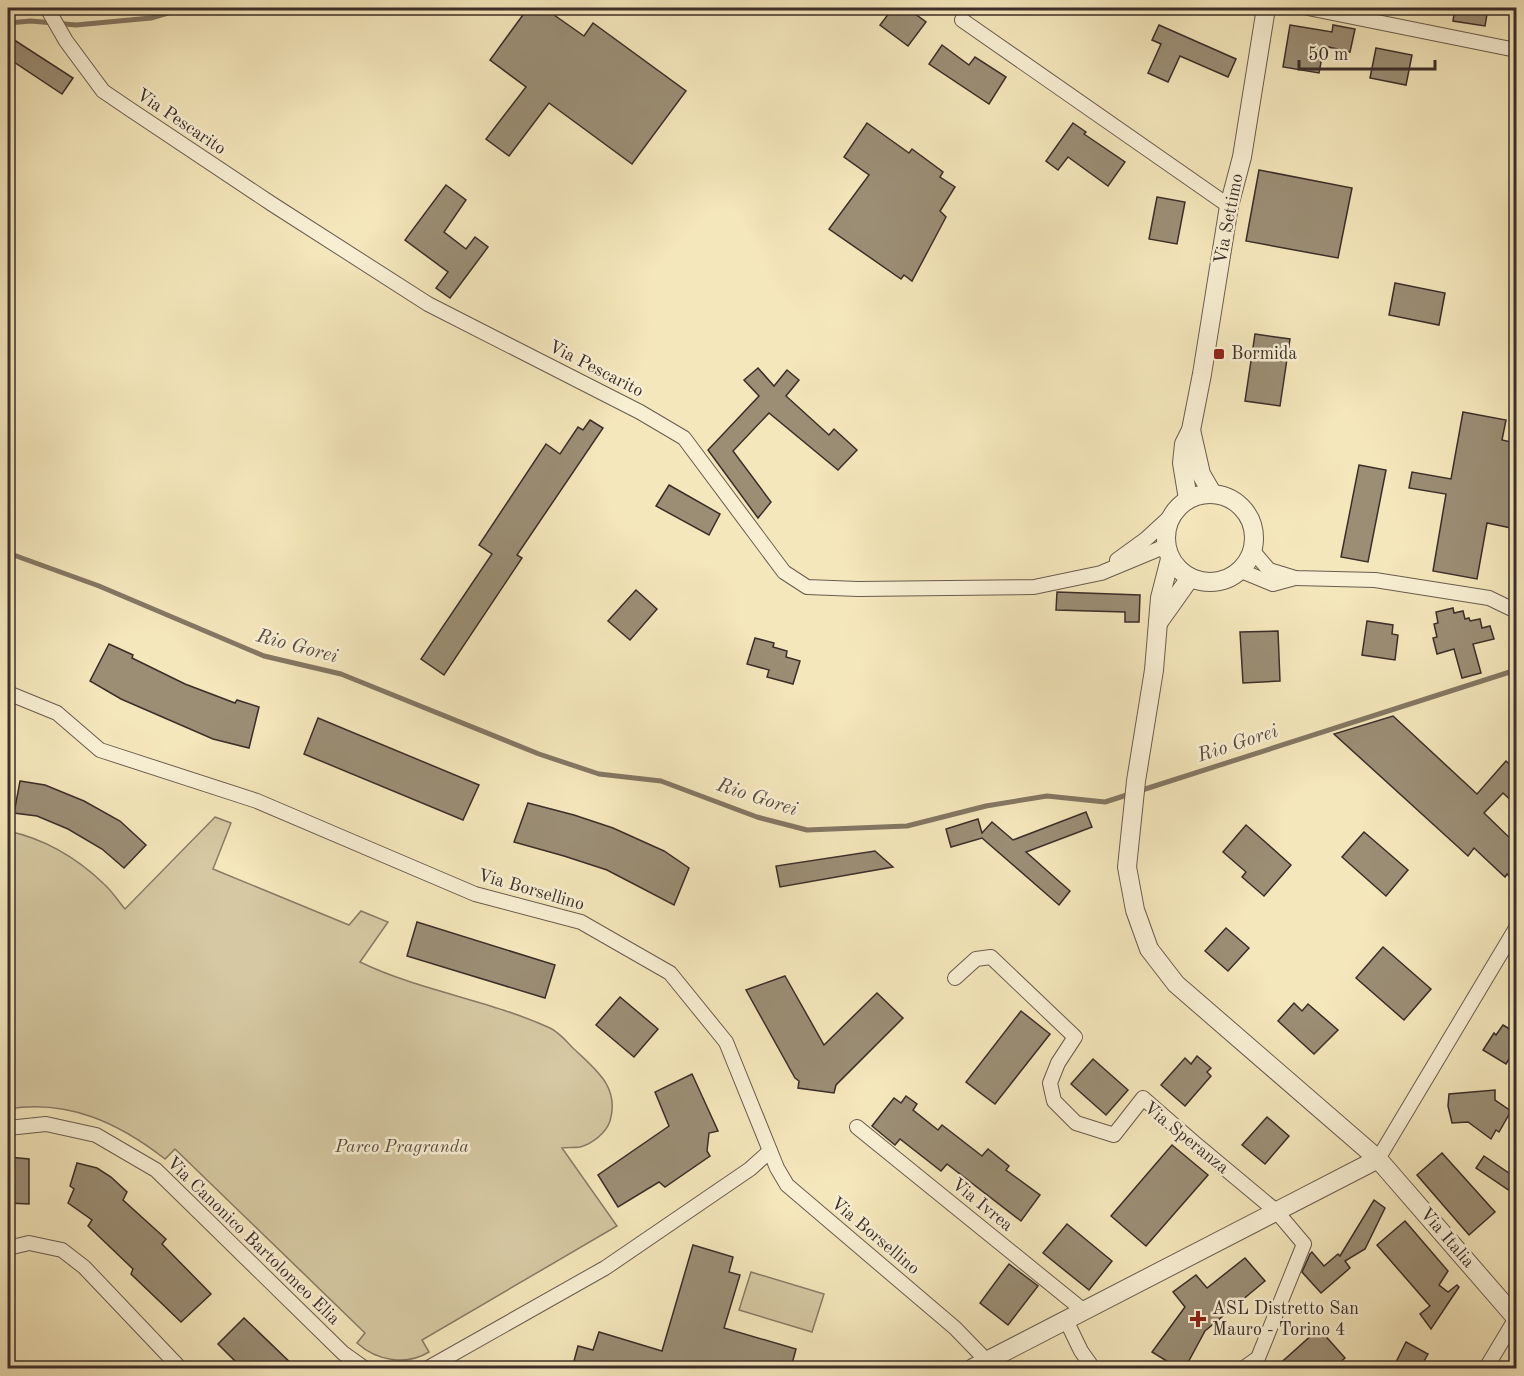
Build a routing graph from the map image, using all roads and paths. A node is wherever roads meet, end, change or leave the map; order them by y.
1 (1266, 8) edge
2 (1308, 8) edge
3 (49, 10) edge
4 (962, 20) dead end
5 (1516, 50) edge
6 (1229, 206) junction
7 (1191, 430) junction
8 (1212, 493) junction
9 (1188, 499) junction
10 (1171, 516) junction
11 (1252, 550) junction
12 (1168, 552) junction
13 (1239, 570) junction
14 (1101, 573) junction
15 (1191, 578) junction
16 (1295, 578) junction
17 (1516, 611) edge
18 (1158, 623) junction
19 (9, 693) edge
20 (1516, 928) edge
21 (955, 978) dead end
22 (857, 1127) dead end
23 (8, 1128) edge
24 (770, 1151) junction
25 (1378, 1159) junction
26 (1276, 1211) junction
27 (8, 1248) edge
28 (1084, 1311) junction
29 (1516, 1318) edge
30 (1066, 1320) junction
31 (980, 1365) edge
32 (180, 1368) edge
33 (364, 1368) edge
34 (428, 1368) edge
35 (1093, 1368) edge
36 (1244, 1368) edge
37 (1486, 1368) edge

1 - 6 street, Via Settimo
2 - 5 street
3 - 14 street, Via Pescarito
4 - 6 street
6 - 7 street, Via Settimo
7 - 8 street, Via Settimo
7 - 9 street, Via Settimo
8 - 9 street
8 - 11 street
9 - 10 street
10 - 12 street
10 - 14 street
11 - 13 street
11 - 16 street
12 - 14 street, Via Pescarito
12 - 15 street
12 - 18 street, Via Italia
13 - 15 street
13 - 16 street
15 - 18 street
16 - 17 street
18 - 25 street, Via Italia
19 - 24 street, Via Borsellino
20 - 25 street
21 - 26 street, Via Speranza
22 - 28 street, Via Ivrea
23 - 33 street, Via Canonico Bartolomeo Elia
24 - 31 street, Via Borsellino
24 - 34 street
25 - 26 street
25 - 29 street, Via Italia
26 - 28 street
26 - 36 street, Via Speranza
27 - 32 street
28 - 30 street
29 - 37 street
30 - 31 street
30 - 35 street

